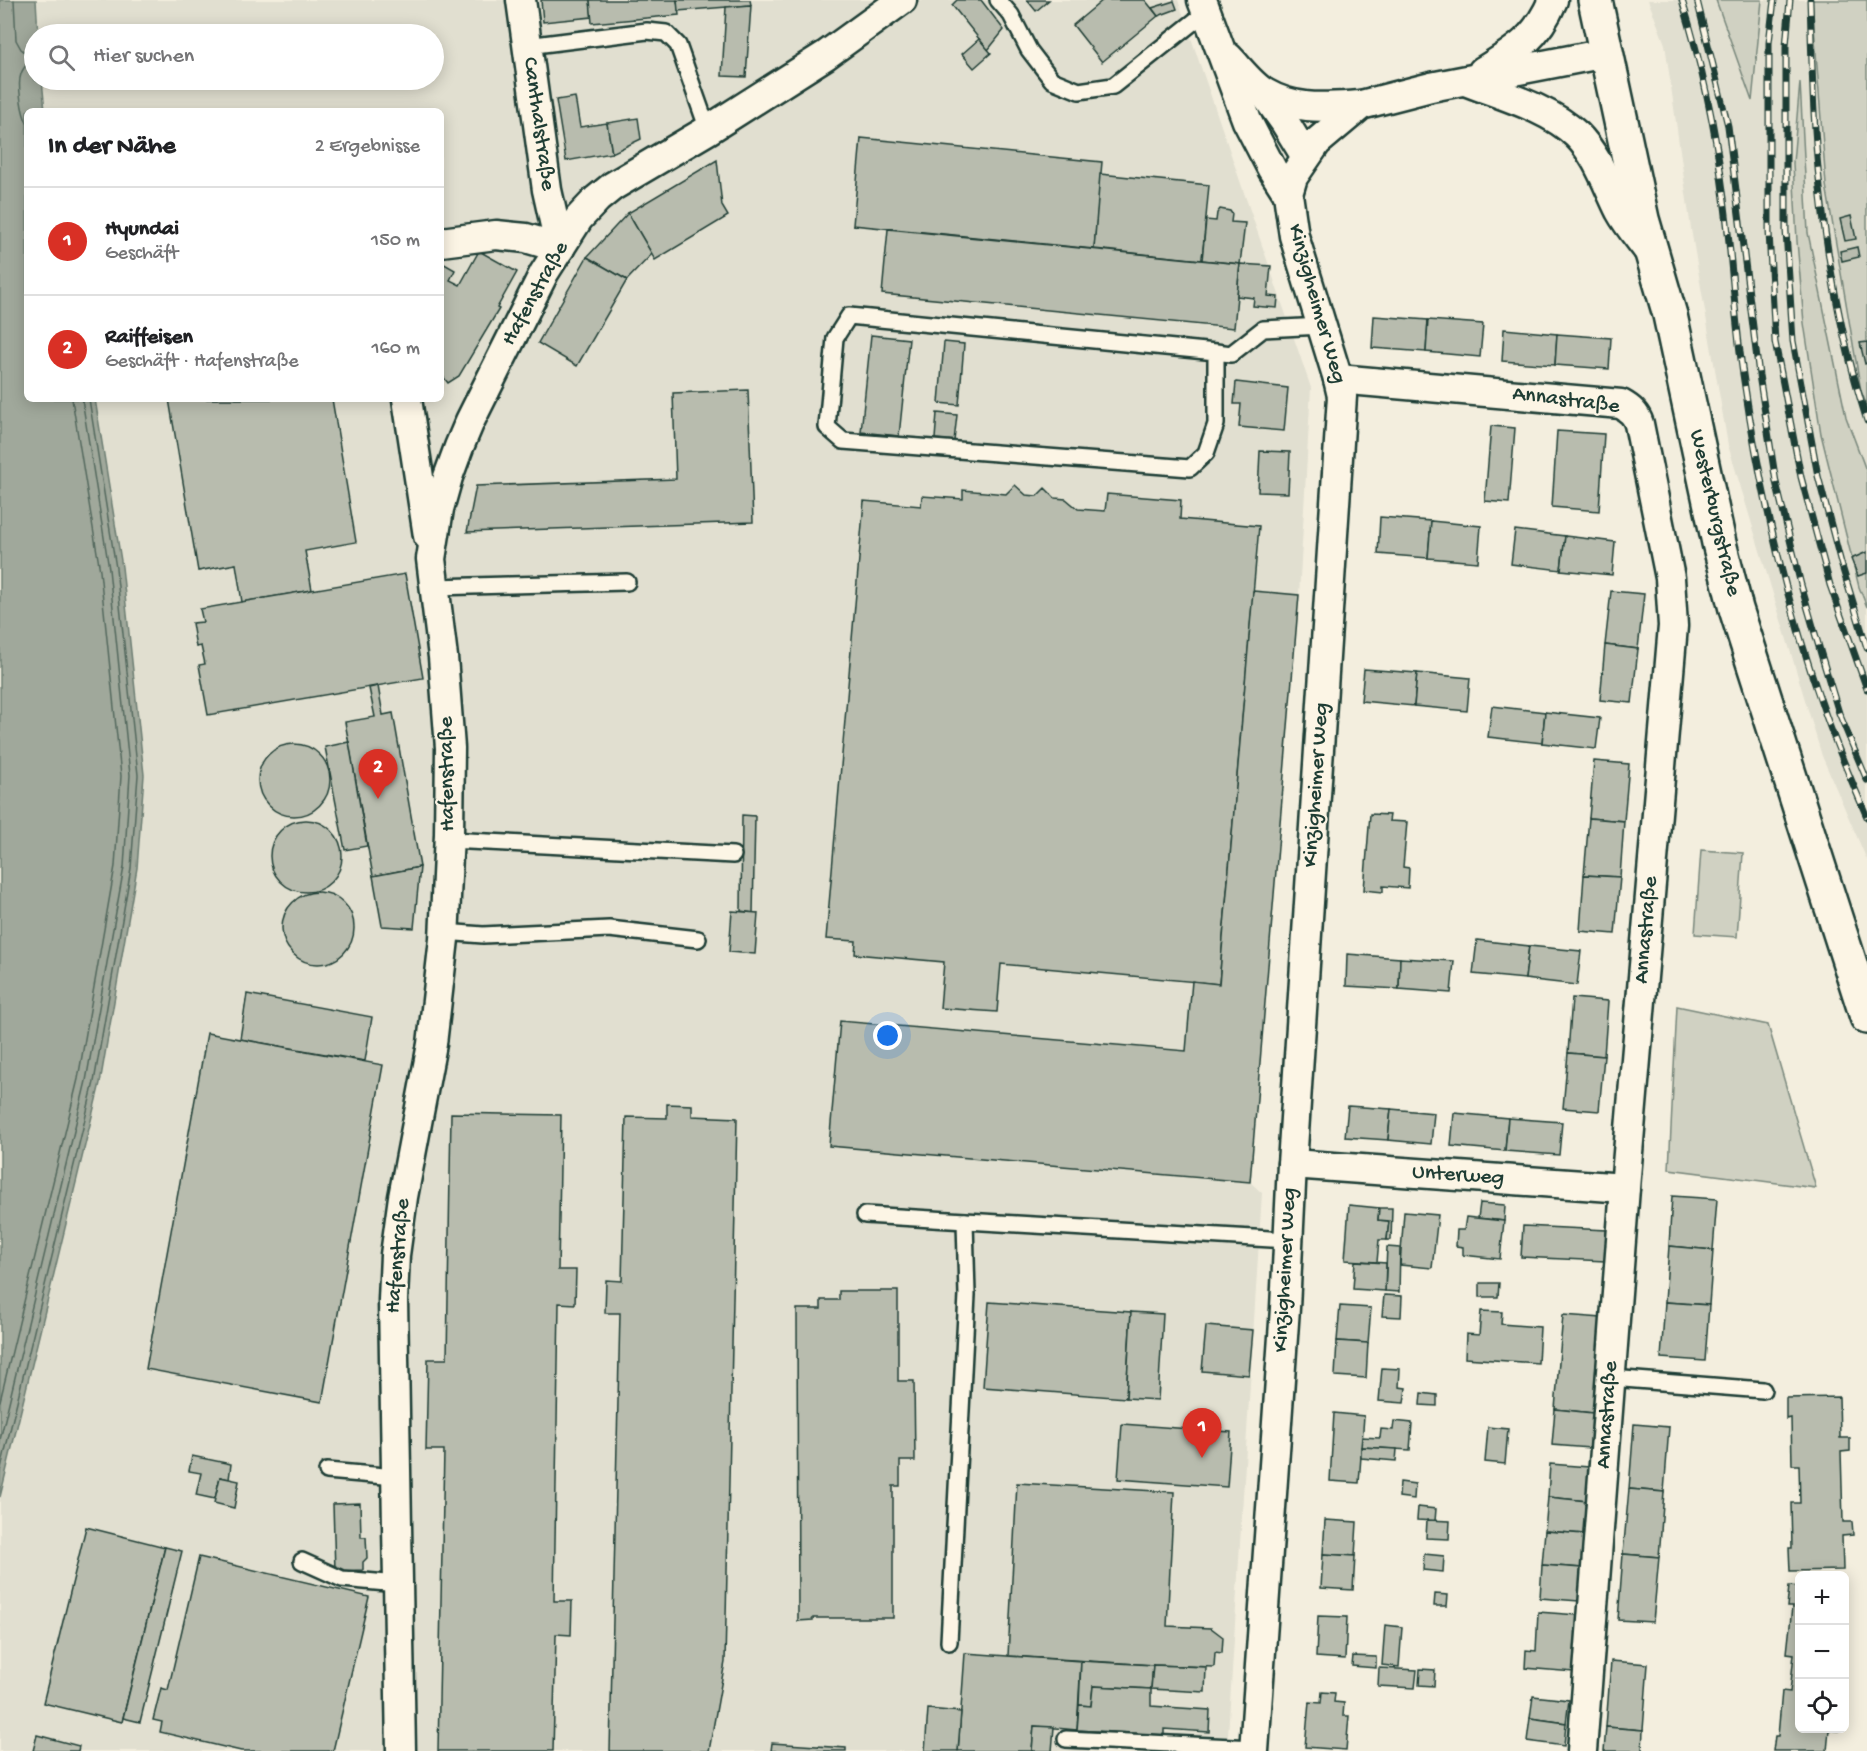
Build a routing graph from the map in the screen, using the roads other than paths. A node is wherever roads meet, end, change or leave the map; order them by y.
1 (521, 0) edge
2 (902, 0) edge
3 (998, 0) edge
4 (1553, 0) edge
5 (1595, 0) edge
6 (1204, 6) edge
7 (527, 46) junction
8 (1220, 49) junction
9 (1606, 53) junction
10 (1465, 81) junction
11 (1264, 93) junction
12 (1361, 105) junction
13 (708, 130) junction
14 (1305, 157) junction
15 (1288, 194) junction
16 (444, 242) edge
17 (560, 248) junction
18 (1654, 259) junction
19 (1322, 326) junction
20 (1216, 352) junction
21 (1338, 379) junction
22 (407, 402) edge
23 (431, 559) junction
24 (627, 582) dead end
25 (435, 587) junction
26 (449, 840) junction
27 (733, 855) dead end
28 (444, 932) junction
29 (698, 939) dead end
30 (1867, 1017) edge
31 (1292, 1164) junction
32 (1625, 1188) junction
33 (865, 1215) dead end
34 (965, 1221) junction
35 (1288, 1240) junction
36 (1611, 1378) junction
37 (1764, 1390) dead end
38 (327, 1471) dead end
39 (396, 1478) junction
40 (302, 1561) dead end
41 (398, 1584) junction
42 (949, 1642) dead end
43 (1066, 1739) dead end
44 (1254, 1749) edge
45 (401, 1751) edge
46 (1582, 1751) edge

1 - 7 street, Canthalstraße
2 - 13 street, Hafenstraße
3 - 6 lane
4 - 10 street
5 - 9 main road, Westerburgstraße
6 - 8 street
7 - 13 lane
7 - 17 street, Canthalstraße
8 - 11 street
8 - 15 street
9 - 10 street, Kinzigheimer Weg
9 - 18 main road, Westerburgstraße
10 - 12 street, Kinzigheimer Weg
10 - 18 street
11 - 12 street
11 - 14 street
12 - 14 street, Kinzigheimer Weg
13 - 17 street, Hafenstraße
14 - 15 street, Kinzigheimer Weg
15 - 19 street, Kinzigheimer Weg
16 - 17 street
17 - 23 street, Hafenstraße
18 - 30 main road, Westerburgstraße
19 - 20 lane
19 - 21 street, Kinzigheimer Weg
20 - 20 lane
21 - 31 street, Kinzigheimer Weg
21 - 32 street, Annastraße
22 - 23 street
23 - 25 street, Hafenstraße
24 - 25 lane
25 - 26 street, Hafenstraße
26 - 27 lane
26 - 28 street, Hafenstraße
28 - 29 lane
28 - 39 street, Hafenstraße
31 - 32 street, Unterweg
31 - 35 street, Kinzigheimer Weg
32 - 36 street, Annastraße
33 - 34 lane
34 - 35 lane
34 - 42 lane
35 - 44 street, Kinzigheimer Weg
36 - 37 lane
36 - 46 street, Annastraße
38 - 39 lane
39 - 41 street, Hafenstraße
40 - 41 lane
41 - 45 street, Hafenstraße
43 - 44 lane

